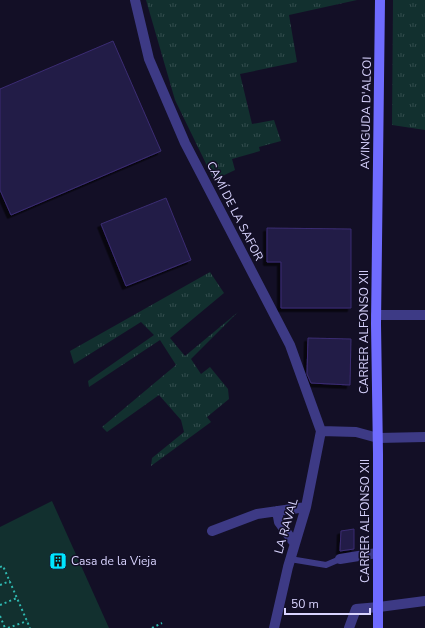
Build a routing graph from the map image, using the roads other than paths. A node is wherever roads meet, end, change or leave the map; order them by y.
1 (135, 0) edge
2 (380, 0) edge
3 (377, 226) joint
4 (376, 314) junction
5 (425, 315) edge
6 (321, 431) junction
7 (425, 437) edge
8 (378, 438) junction
9 (306, 507) junction
10 (277, 511) junction
11 (212, 531) dead end
12 (295, 544) junction
13 (378, 553) junction
14 (290, 559) junction
15 (340, 559) joint
16 (425, 601) edge
17 (378, 608) junction
18 (274, 628) edge
19 (348, 628) edge
20 (378, 628) edge

1 - 6 street, CAMÍ DE LA SAFOR
2 - 3 street, AVINGUDA D'ALCOI
3 - 4 street, CARRER ALFONSO XII
4 - 5 street
4 - 8 street, CARRER ALFONSO XII
6 - 8 street
6 - 9 street, LA RAVAL
7 - 8 street
8 - 13 street, CARRER ALFONSO XII
9 - 10 street
9 - 12 street, LA RAVAL
10 - 11 street
10 - 12 street
12 - 14 street, LA RAVAL
13 - 15 street
13 - 17 street, CARRER ALFONSO XII
14 - 15 lane
14 - 18 street, LA RAVAL
16 - 17 street
17 - 19 street
17 - 20 street, CARRER ALFONSO XII

